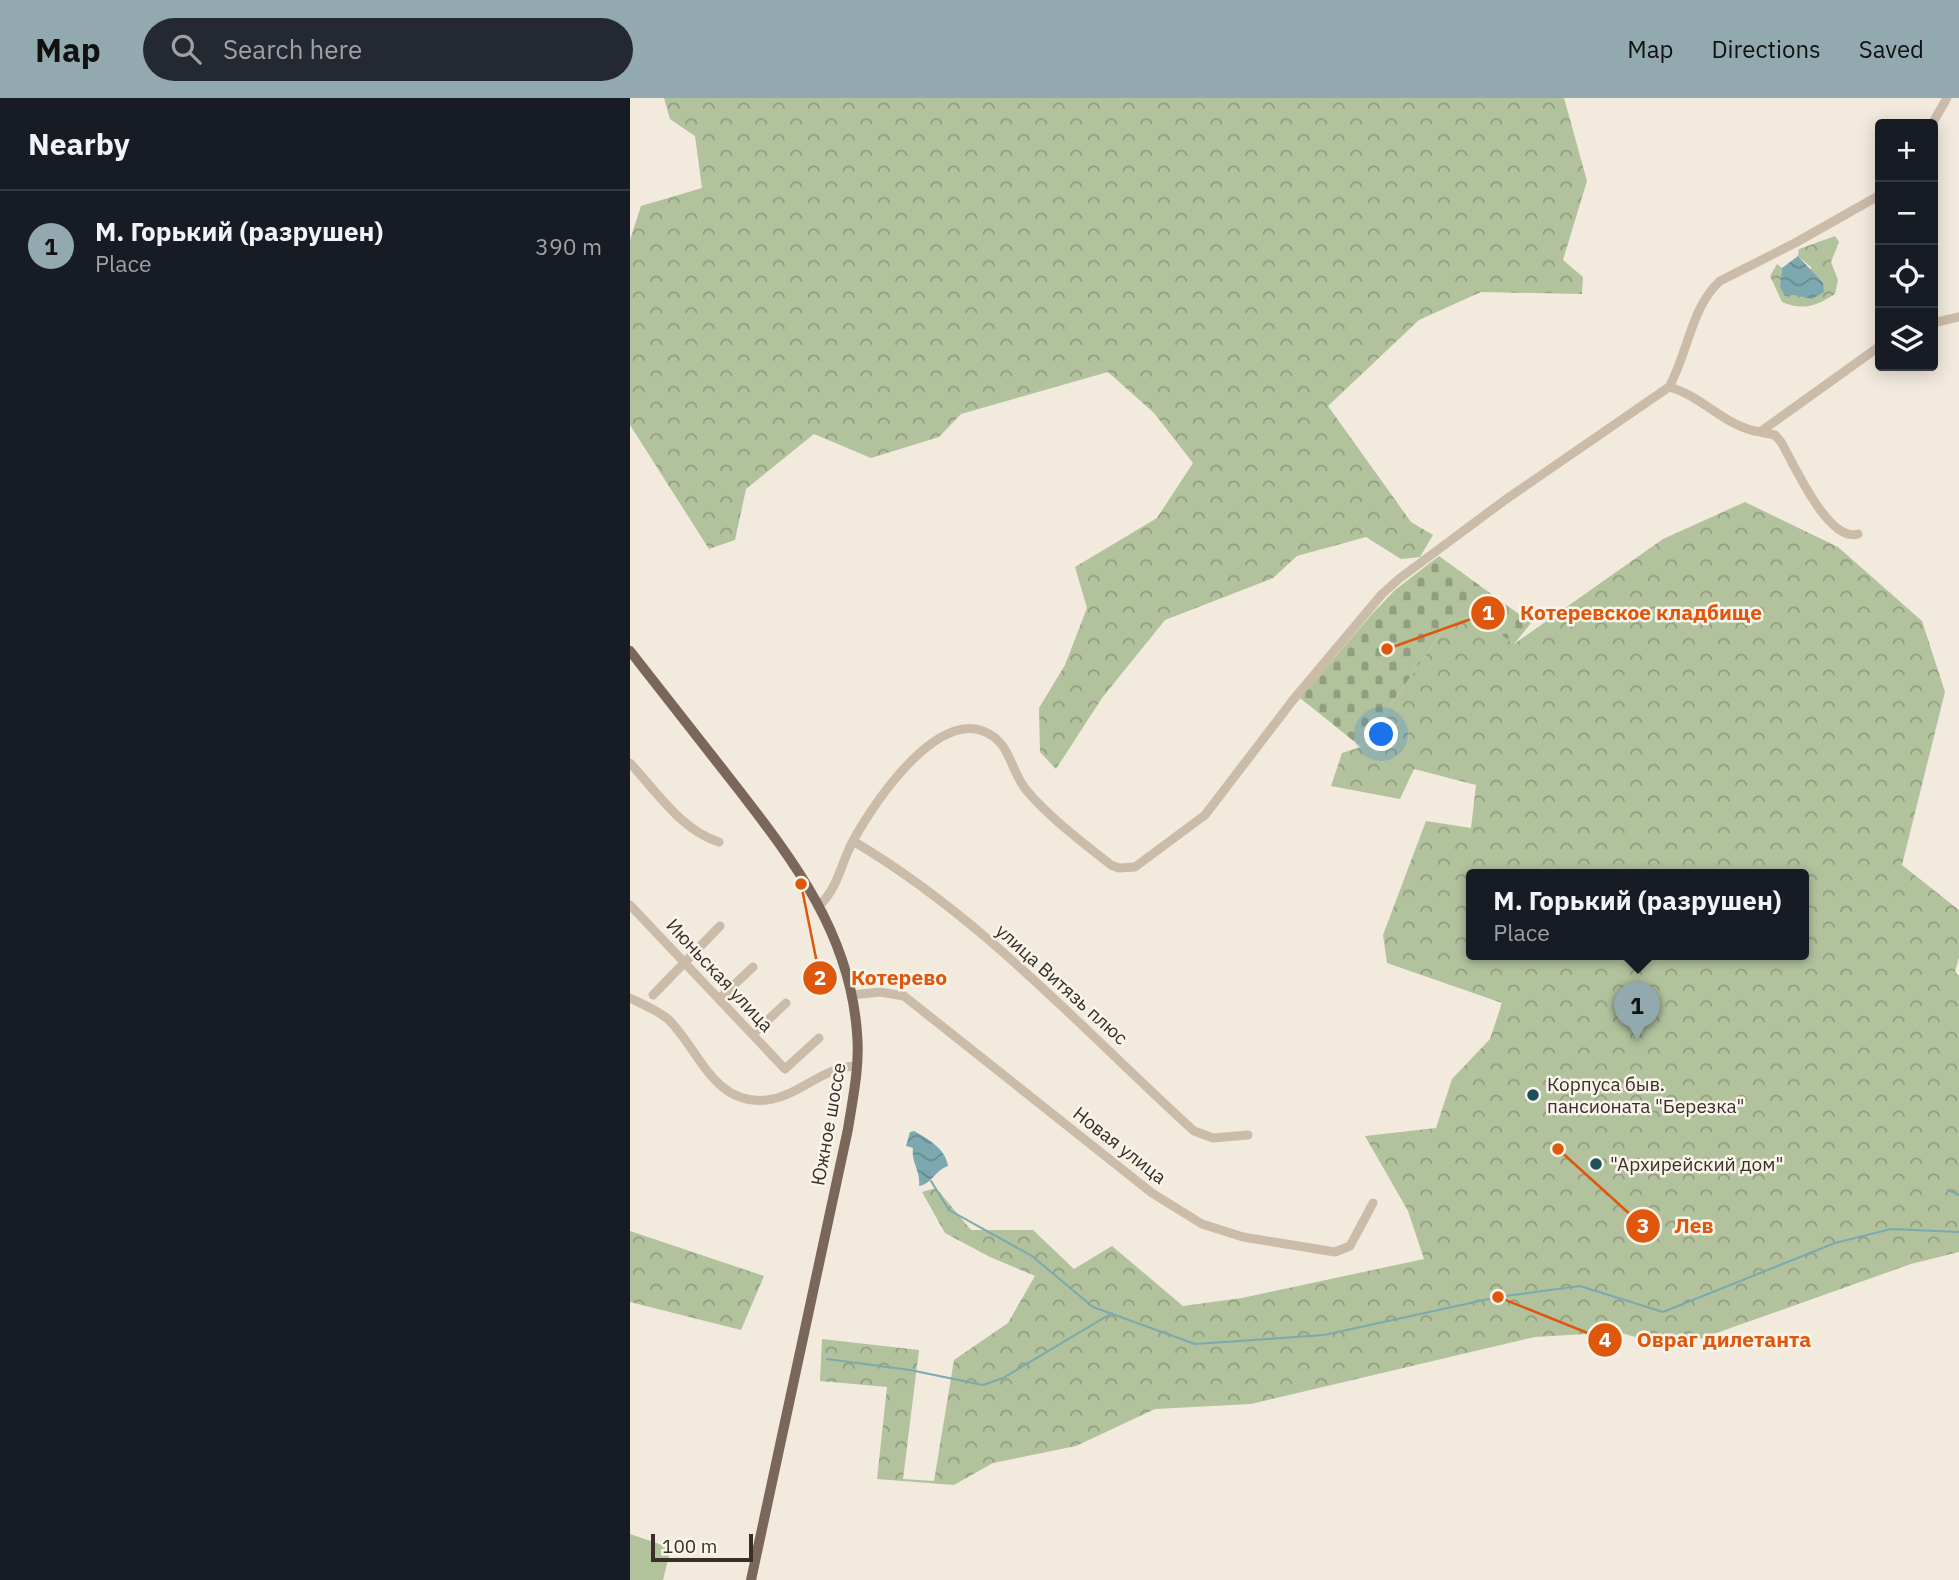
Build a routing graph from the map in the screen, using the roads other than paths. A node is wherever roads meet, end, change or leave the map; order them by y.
1 (1947, 98) edge
2 (1935, 119) edge
3 (1875, 198) edge
4 (1959, 317) edge
5 (1938, 322) edge
6 (1875, 350) edge
7 (1669, 387) junction
8 (1760, 432) junction
9 (1858, 534) dead end
10 (630, 651) edge
11 (630, 763) edge
12 (853, 841) junction
13 (719, 842) dead end
14 (630, 905) edge
15 (820, 905) junction
16 (720, 926) dead end
17 (684, 962) junction
18 (753, 967) dead end
19 (653, 995) dead end
20 (852, 995) junction
21 (630, 998) edge
22 (719, 999) junction
23 (786, 1003) dead end
24 (753, 1034) junction
25 (819, 1038) dead end
26 (857, 1066) junction
27 (1248, 1135) dead end
28 (1373, 1203) dead end
29 (751, 1580) edge

1 - 2 street
3 - 7 street
4 - 5 street
6 - 8 street
7 - 8 street
7 - 12 street
8 - 9 street
10 - 15 main road, Южное шоссе
11 - 13 street
12 - 15 street
12 - 27 street, улица Витязь плюс
14 - 17 street, Июньская улица
15 - 20 main road, Южное шоссе
16 - 17 street
17 - 19 street
17 - 22 street, Июньская улица
18 - 22 street
20 - 26 main road, Южное шоссе
20 - 28 street, Новая улица
21 - 26 street
22 - 24 street, Июньская улица
23 - 24 street
24 - 25 street, Июньская улица
26 - 29 main road, Южное шоссе

